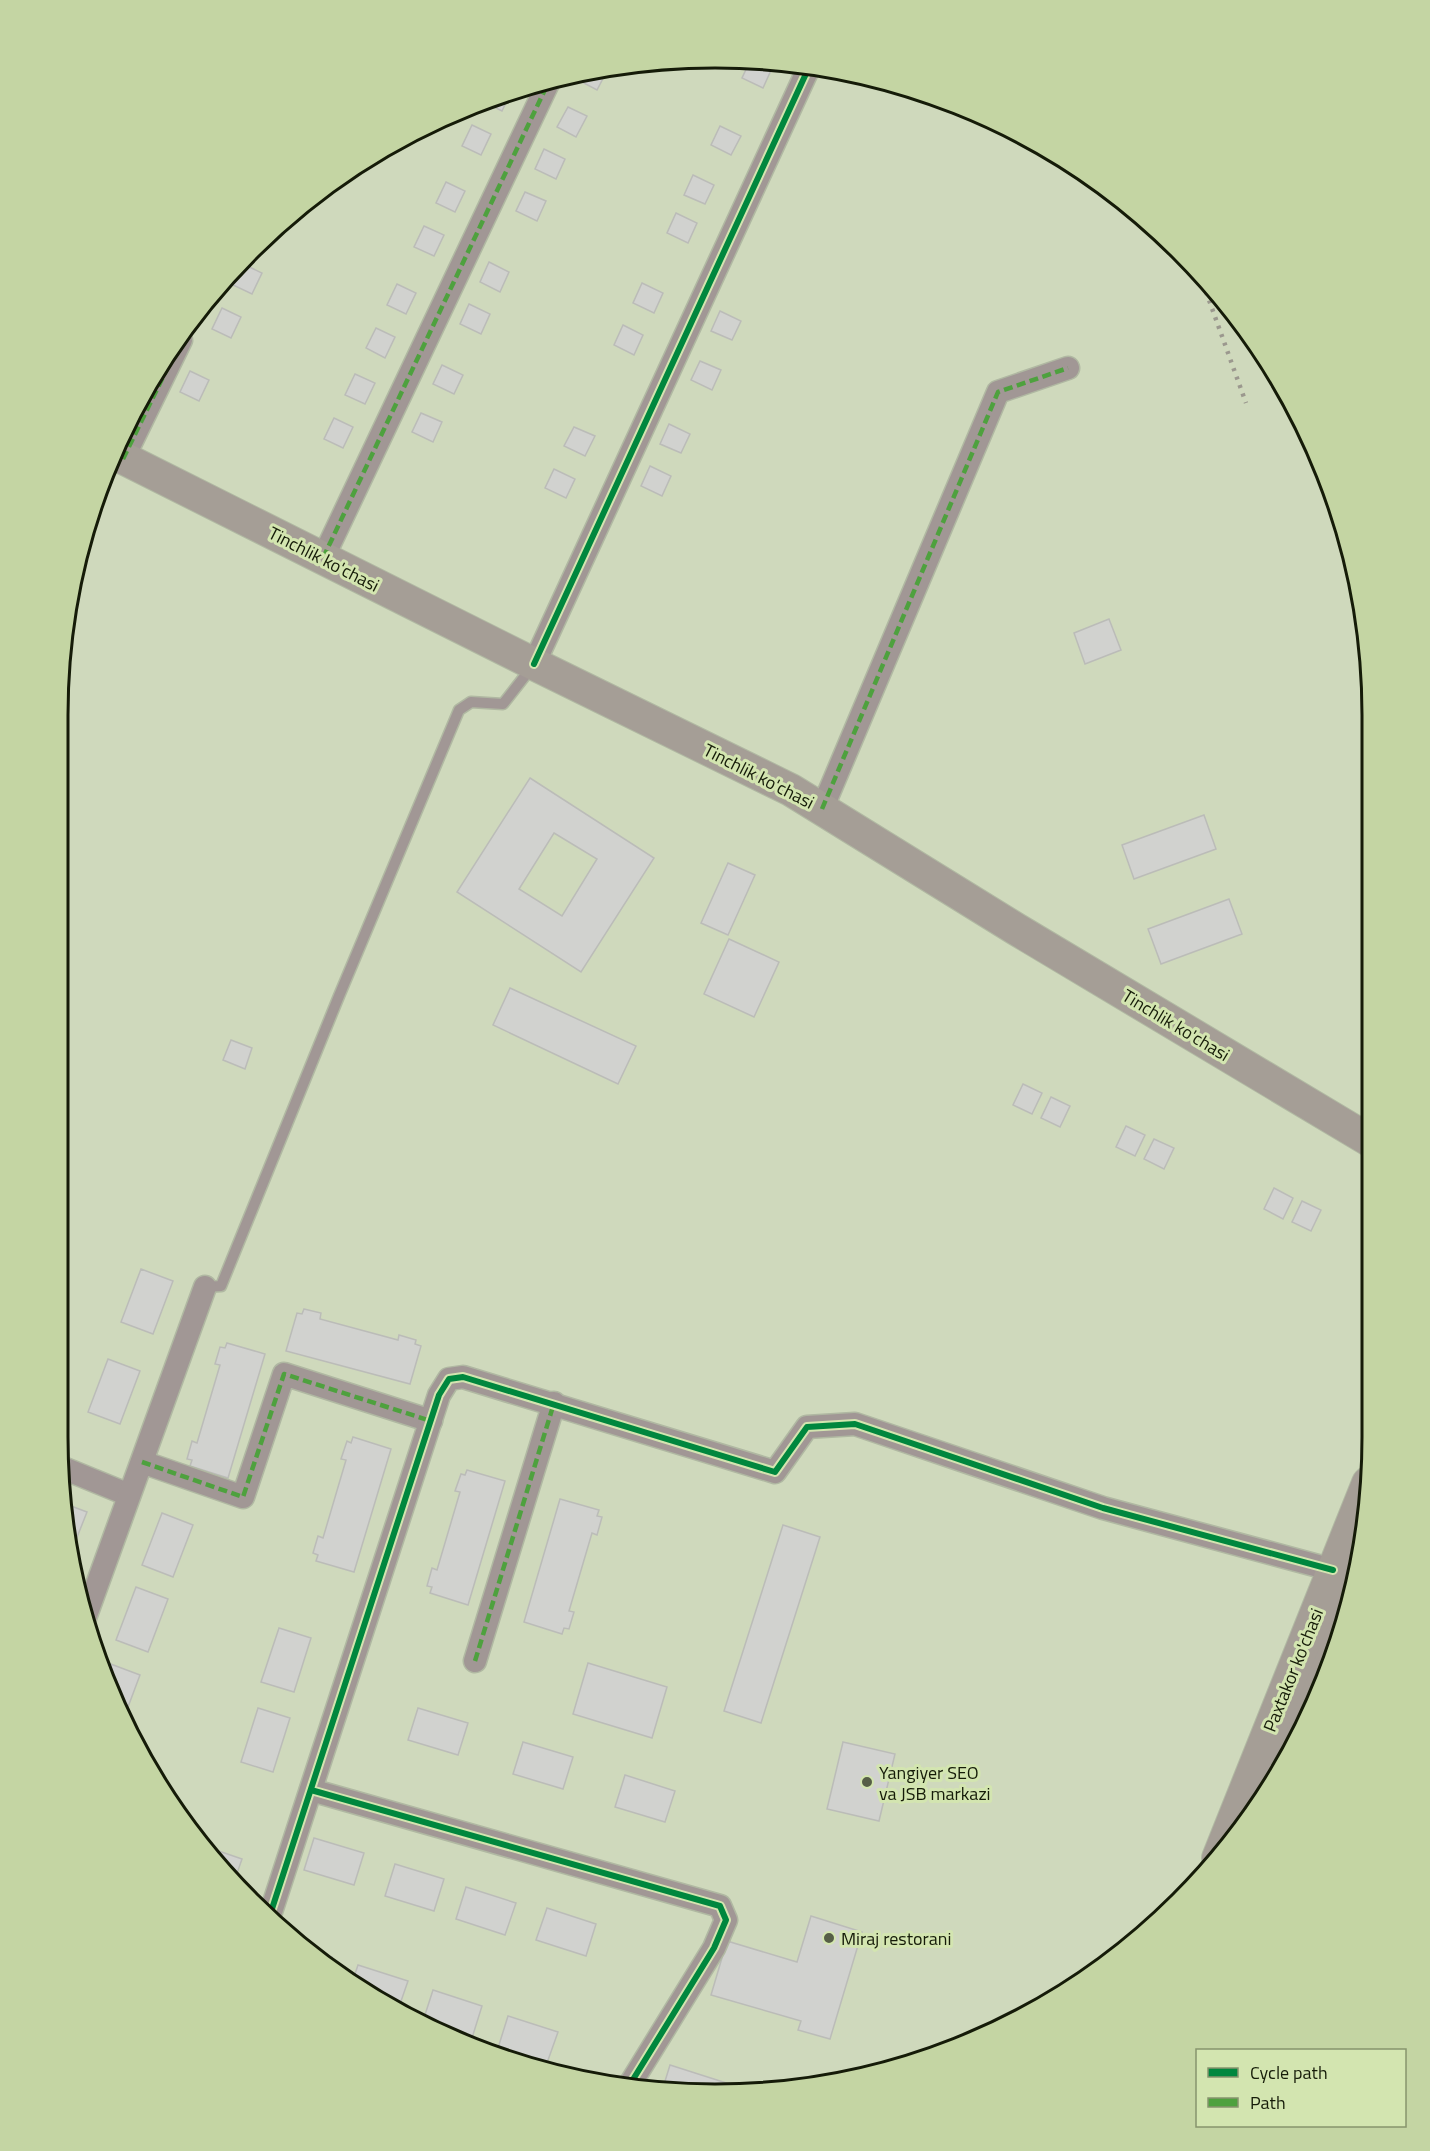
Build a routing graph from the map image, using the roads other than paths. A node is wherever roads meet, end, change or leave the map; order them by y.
1 (806, 74) edge
2 (544, 91) edge
3 (1068, 368) dead end
4 (121, 458) edge
5 (323, 558) junction
6 (534, 664) junction
7 (822, 809) junction
8 (1362, 1136) edge
9 (205, 1287) joint
10 (554, 1403) junction
11 (431, 1421) junction
12 (142, 1462) junction
13 (69, 1470) edge
14 (129, 1495) junction
15 (1354, 1538) edge
16 (1345, 1574) edge
17 (90, 1604) edge
18 (475, 1661) dead end
19 (1300, 1714) edge
20 (310, 1790) junction
21 (1233, 1824) edge
22 (272, 1908) edge
23 (633, 2078) edge

1 - 6 street
2 - 5 street
3 - 7 street
4 - 5 main road, Tinchlik ko'chasi
5 - 6 main road, Tinchlik ko'chasi
6 - 7 main road, Tinchlik ko'chasi
6 - 9 lane
7 - 8 main road, Tinchlik ko'chasi
9 - 12 street
10 - 11 street
10 - 16 street
10 - 18 street
11 - 12 street
11 - 20 street
12 - 14 street
13 - 14 street
14 - 17 street
15 - 16 main road, Paxtakor ko'chasi
16 - 19 main road, Paxtakor ko'chasi
16 - 21 main road, Paxtakor ko'chasi
20 - 22 street
20 - 23 street

